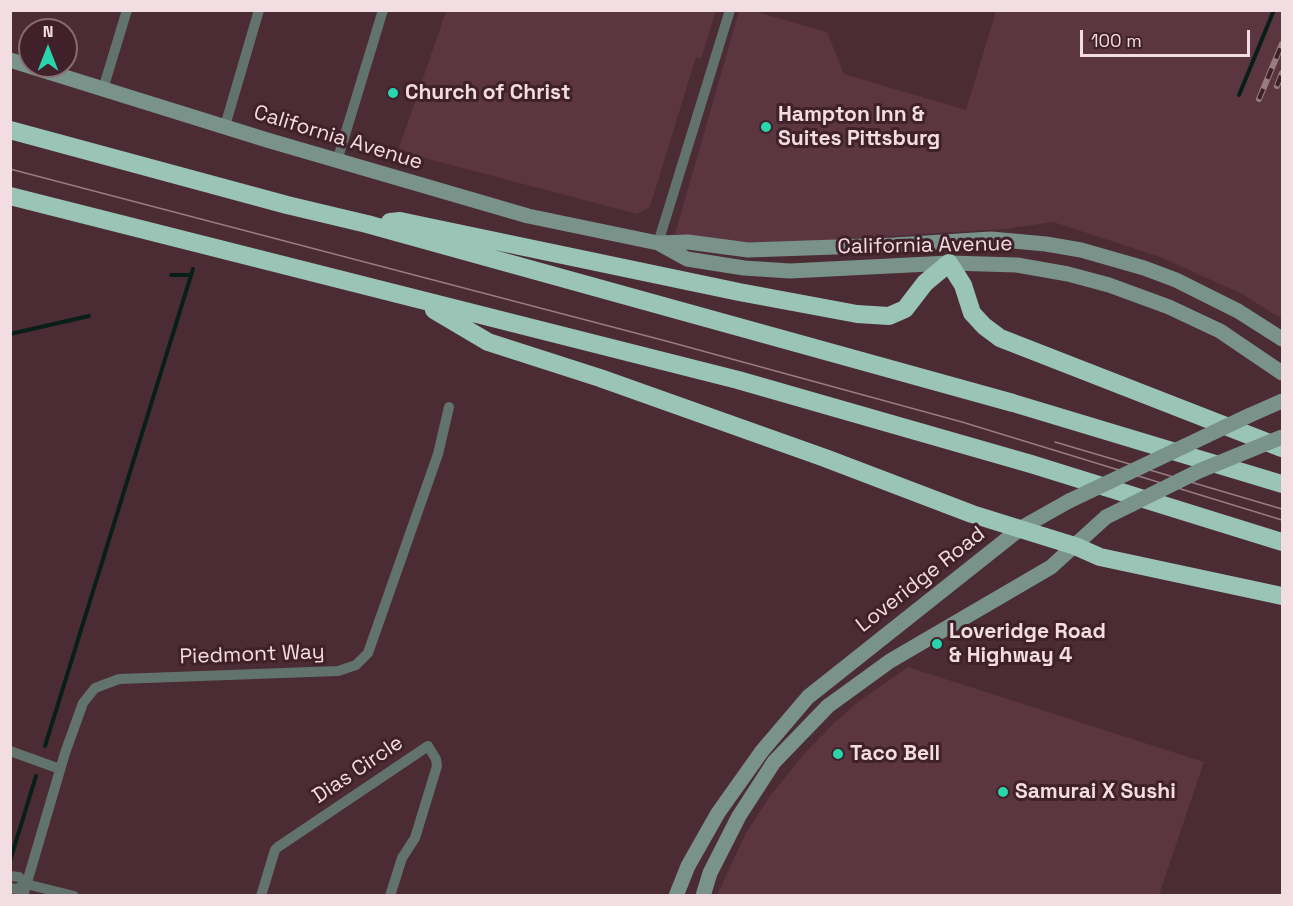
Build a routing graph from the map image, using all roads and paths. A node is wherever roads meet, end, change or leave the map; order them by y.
1 (128, 10) edge
2 (259, 10) edge
3 (383, 10) edge
4 (730, 10) edge
5 (10, 60) edge
6 (104, 89) junction
7 (225, 126) junction
8 (10, 130) edge
9 (337, 161) junction
10 (10, 196) edge
11 (367, 224) junction
12 (658, 243) junction
13 (949, 262) junction
14 (416, 300) junction
15 (1282, 339) edge
16 (1282, 373) edge
17 (1282, 401) edge
18 (448, 407) dead end
19 (1282, 437) edge
20 (1282, 448) edge
21 (1282, 484) edge
22 (1021, 528) junction
23 (1282, 542) edge
24 (1075, 546) junction
25 (1282, 597) edge
26 (10, 751) edge
27 (60, 769) junction
28 (10, 876) edge
29 (26, 884) junction
30 (10, 888) edge
31 (23, 896) edge
32 (74, 896) edge
33 (261, 896) edge
34 (390, 896) edge
35 (676, 896) edge
36 (703, 896) edge

1 - 6 street
2 - 7 street
3 - 9 street
4 - 12 street
5 - 6 main road, California Avenue
6 - 7 main road, California Avenue
7 - 9 main road, California Avenue
8 - 11 highway
9 - 12 main road, California Avenue
10 - 14 highway
11 - 13 highway
11 - 21 highway
12 - 13 main road, California Avenue
12 - 15 main road, California Avenue
13 - 16 main road, California Avenue
13 - 20 highway
14 - 22 highway
14 - 23 highway
17 - 22 main road, Loveridge Road, bridge
18 - 27 street, Piedmont Way
19 - 24 main road, bridge
22 - 24 highway
22 - 35 main road, Loveridge Road
24 - 25 highway
24 - 36 main road
26 - 27 street
27 - 29 street, Piedmont Way
28 - 29 street
29 - 30 street
29 - 31 street, Piedmont Way
29 - 32 street
33 - 34 street, Dias Circle

